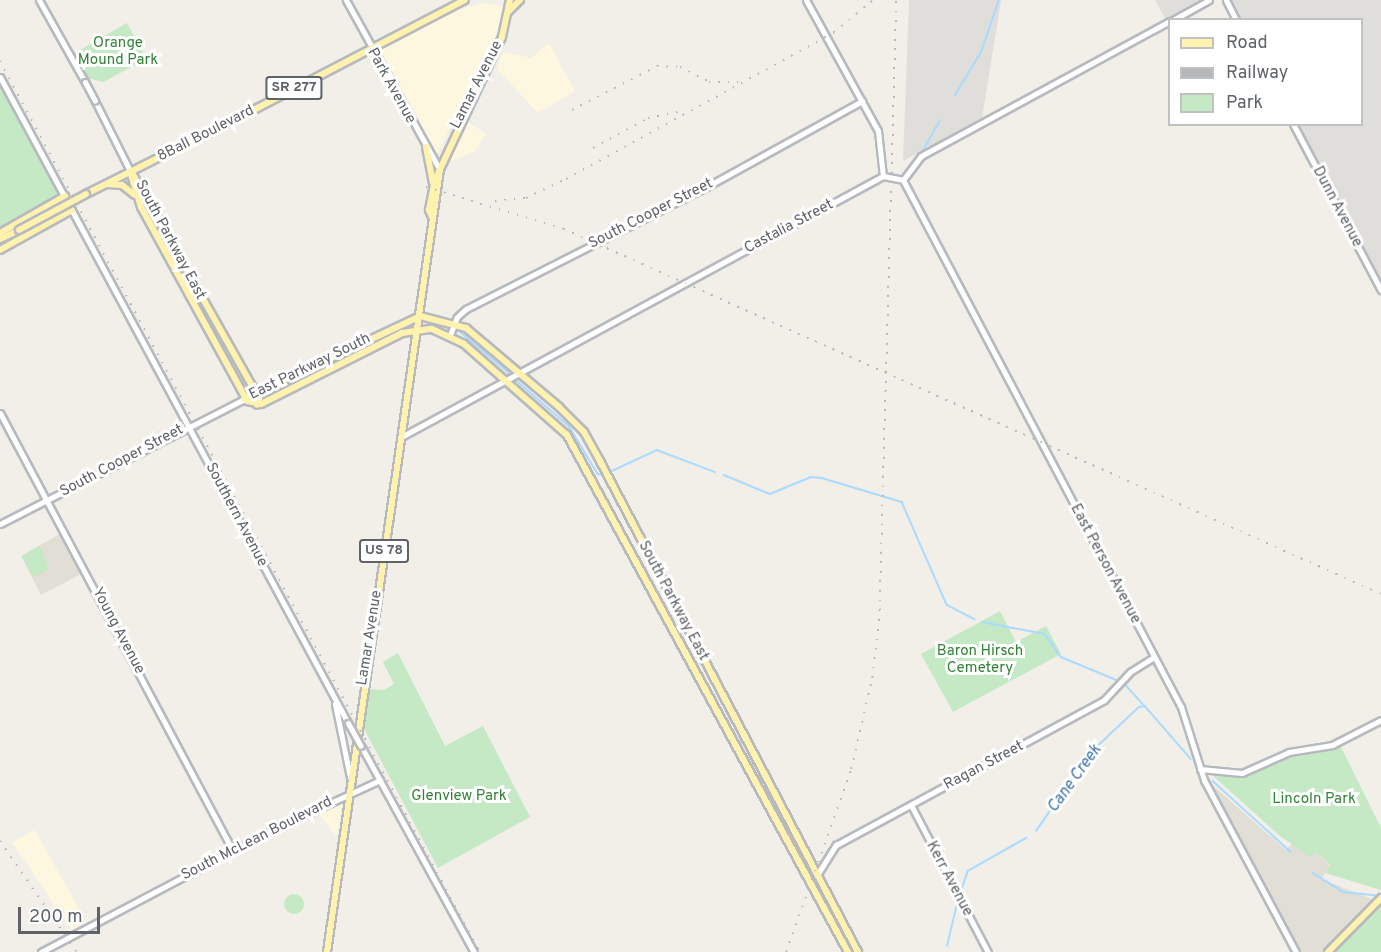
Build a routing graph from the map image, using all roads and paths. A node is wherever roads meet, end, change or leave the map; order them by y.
1 (39, 0) edge
2 (346, 0) edge
3 (465, 0) edge
4 (510, 0) edge
5 (520, 0) edge
6 (806, 0) edge
7 (1209, 0) edge
8 (1226, 0) edge
9 (508, 13) junction
10 (1175, 18) edge
11 (1235, 18) edge
12 (1168, 22) edge
13 (369, 47) junction
14 (0, 77) edge
15 (862, 101) junction
16 (1294, 126) edge
17 (426, 147) junction
18 (440, 170) junction
19 (130, 171) junction
20 (883, 176) junction
21 (903, 180) junction
22 (103, 184) junction
23 (433, 186) junction
24 (65, 196) junction
25 (137, 197) junction
26 (72, 210) junction
27 (432, 217) junction
28 (0, 233) edge
29 (0, 240) edge
30 (0, 250) edge
31 (181, 261) junction
32 (173, 265) junction
33 (1381, 290) edge
34 (421, 305) junction
35 (420, 316) junction
36 (430, 317) junction
37 (455, 322) junction
38 (427, 328) junction
39 (417, 329) junction
40 (450, 335) junction
41 (519, 373) junction
42 (506, 381) junction
43 (256, 395) junction
44 (244, 399) junction
45 (257, 405) junction
46 (0, 413) edge
47 (189, 426) junction
48 (401, 437) junction
49 (47, 501) junction
50 (0, 524) edge
51 (1154, 657) junction
52 (334, 697) junction
53 (1381, 720) edge
54 (351, 768) junction
55 (373, 768) junction
56 (1200, 769) junction
57 (350, 777) junction
58 (380, 780) junction
59 (365, 786) junction
60 (349, 792) junction
61 (911, 806) junction
62 (233, 850) junction
63 (817, 875) junction
64 (1380, 899) edge
65 (41, 952) edge
66 (327, 952) edge
67 (474, 952) edge
68 (848, 952) edge
69 (858, 952) edge
70 (988, 952) edge
71 (1296, 952) edge
72 (1328, 952) edge

1 - 19 main road, bridge
2 - 13 main road, Park Avenue
3 - 13 main road, SR 277
4 - 9 main road, Lamar Avenue / US 78
5 - 9 main road
6 - 15 main road
7 - 10 main road
8 - 11 main road
9 - 18 main road, Lamar Avenue / US 78
12 - 21 main road
13 - 17 main road, Park Avenue
13 - 19 main road, 8Ball Boulevard / SR 277, bridge
14 - 24 main road, Southern Avenue
15 - 20 main road
15 - 37 main road, South Cooper Street
16 - 33 main road, Dunn Avenue
17 - 18 main road, Park Avenue
17 - 23 main road
18 - 23 main road, Lamar Avenue / US 78
18 - 27 main road, Lamar Avenue / US 78
19 - 22 main road, SR 277
19 - 25 main road, South Parkway East
19 - 31 main road, South Parkway East
20 - 21 main road
20 - 41 main road, Castalia Street
21 - 51 main road, East Person Avenue
22 - 25 main road
22 - 29 main road, SR 277, bridge
23 - 27 main road, Lamar Avenue / US 78
24 - 26 main road, Southern Avenue
24 - 28 main road
25 - 32 main road, South Parkway East
26 - 30 main road
26 - 47 main road, Southern Avenue
27 - 34 main road, Lamar Avenue / US 78
31 - 32 main road
31 - 43 main road, South Parkway East
32 - 44 main road, South Parkway East
34 - 35 main road, Lamar Avenue / US 78
34 - 36 main road
35 - 36 main road, South Parkway East
35 - 39 main road, Lamar Avenue / US 78
35 - 43 main road, East Parkway South
36 - 37 main road, South Parkway East
36 - 38 main road
37 - 40 main road, South Cooper Street
37 - 41 main road, South Parkway East
38 - 39 main road, South Parkway East
38 - 40 main road, South Parkway East
39 - 45 main road, East Parkway South
39 - 48 main road, Lamar Avenue / US 78
40 - 42 main road, South Parkway East
41 - 42 main road, Castalia Street
41 - 63 main road, South Parkway East
42 - 48 main road, Castalia Street
42 - 68 main road, South Parkway East
43 - 44 main road, East Parkway South
43 - 45 main road, South Parkway East
44 - 45 main road, East Parkway South
44 - 47 main road, South Cooper Street
46 - 49 main road, Young Avenue
47 - 49 main road, South Cooper Street
47 - 52 main road, Southern Avenue
48 - 54 main road, Lamar Avenue / US 78
49 - 50 main road, South Cooper Street
49 - 62 main road, Young Avenue
51 - 56 main road, East Person Avenue
51 - 61 main road, Ragan Street
52 - 55 main road, Southern Avenue, bridge
52 - 57 main road
53 - 56 main road
54 - 57 main road, Lamar Avenue / US 78
54 - 59 main road
55 - 58 main road, Southern Avenue
55 - 59 main road
56 - 71 main road, East Person Avenue
57 - 60 main road, Lamar Avenue / US 78
58 - 59 main road, South McLean Boulevard
58 - 67 main road, Southern Avenue
59 - 60 main road, South McLean Boulevard
60 - 62 main road, South McLean Boulevard
60 - 66 main road, Lamar Avenue / US 78
61 - 63 main road, Ragan Street
61 - 70 main road, Kerr Avenue
62 - 65 main road, South McLean Boulevard
63 - 69 main road, South Parkway East
64 - 72 main road

